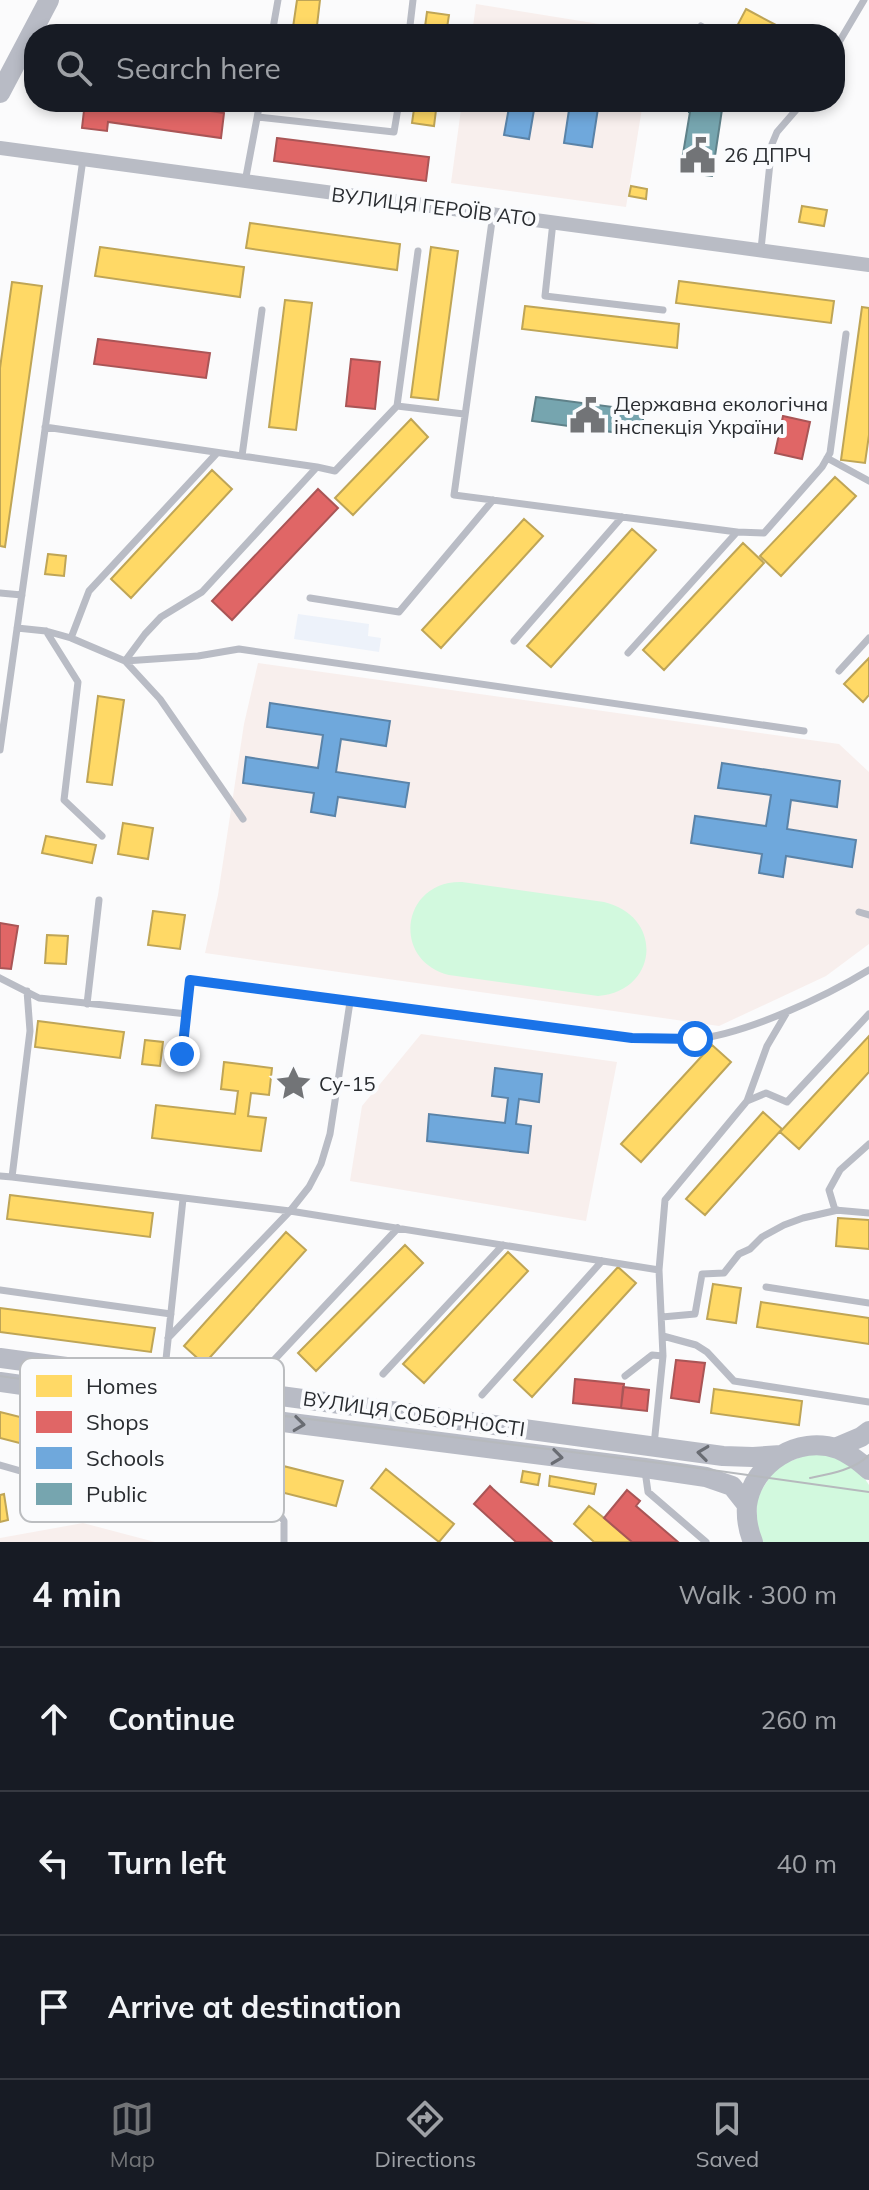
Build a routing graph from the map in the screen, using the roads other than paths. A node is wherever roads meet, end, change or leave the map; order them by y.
1 (49, 0) edge
2 (278, 0) edge
3 (413, 0) edge
4 (864, 0) edge
5 (36, 24) edge
6 (274, 24) edge
7 (410, 24) edge
8 (845, 32) edge
9 (24, 47) edge
10 (0, 93) edge
11 (259, 112) edge
12 (397, 112) edge
13 (794, 112) edge
14 (258, 117) junction
15 (0, 148) edge
16 (83, 159) junction
17 (244, 183) junction
18 (493, 214) junction
19 (553, 222) junction
20 (761, 249) junction
21 (418, 251) dead end
22 (869, 265) edge
23 (262, 310) dead end
24 (663, 310) dead end
25 (846, 334) dead end
26 (397, 406) junction
27 (464, 414) junction
28 (45, 427) junction
29 (217, 453) junction
30 (242, 456) junction
31 (827, 458) junction
32 (317, 467) junction
33 (869, 481) edge
34 (493, 500) junction
35 (622, 517) junction
36 (737, 532) junction
37 (0, 593) edge
38 (22, 595) junction
39 (310, 598) dead end
40 (17, 628) junction
41 (46, 631) junction
42 (71, 638) junction
43 (869, 638) edge
44 (514, 641) dead end
45 (628, 653) dead end
46 (125, 661) junction
47 (839, 671) dead end
48 (804, 731) dead end
49 (0, 750) edge
50 (243, 819) dead end
51 (102, 836) dead end
52 (99, 900) dead end
53 (859, 912) dead end
54 (869, 915) edge
55 (869, 970) edge
56 (0, 978) edge
57 (27, 991) junction
58 (350, 1002) junction
59 (87, 1004) junction
60 (788, 1010) junction
61 (187, 1014) junction
62 (869, 1014) edge
63 (182, 1054) dead end
64 (747, 1101) junction
65 (869, 1144) edge
66 (0, 1176) edge
67 (12, 1177) junction
68 (183, 1199) junction
69 (838, 1210) junction
70 (290, 1211) junction
71 (869, 1213) edge
72 (398, 1228) junction
73 (503, 1245) junction
74 (602, 1261) junction
75 (659, 1270) junction
76 (766, 1287) dead end
77 (0, 1290) edge
78 (869, 1303) edge
79 (171, 1314) junction
80 (662, 1317) junction
81 (663, 1336) junction
82 (168, 1338) junction
83 (663, 1356) junction
84 (0, 1358) edge
85 (166, 1358) edge
86 (276, 1358) edge
87 (20, 1361) edge
88 (383, 1374) dead end
89 (625, 1376) dead end
90 (0, 1382) edge
91 (20, 1385) edge
92 (482, 1395) dead end
93 (284, 1397) edge
94 (869, 1402) edge
95 (284, 1422) edge
96 (869, 1431) edge
97 (654, 1447) junction
98 (835, 1448) junction
99 (781, 1455) junction
100 (0, 1465) edge
101 (645, 1468) junction
102 (869, 1470) edge
103 (20, 1471) edge
104 (747, 1505) junction
105 (706, 1542) edge
106 (753, 1542) edge

1 - 5 main road
2 - 6 lane
3 - 7 lane
4 - 8 lane
9 - 10 main road
11 - 14 lane
12 - 14 lane
13 - 20 lane
14 - 17 lane
15 - 16 street, ВУЛИЦЯ ГЕРОЇВ АТО
16 - 17 street, ВУЛИЦЯ ГЕРОЇВ АТО
16 - 28 lane
17 - 18 street, ВУЛИЦЯ ГЕРОЇВ АТО
18 - 19 street, ВУЛИЦЯ ГЕРОЇВ АТО
18 - 27 lane
19 - 20 street, ВУЛИЦЯ ГЕРОЇВ АТО
19 - 24 lane
20 - 22 street, ВУЛИЦЯ ГЕРОЇВ АТО
21 - 26 lane
23 - 30 lane
25 - 31 lane
26 - 27 lane
26 - 32 lane
27 - 34 lane
28 - 29 lane
28 - 38 lane
29 - 30 lane
29 - 42 lane
30 - 32 lane
31 - 33 lane
31 - 36 lane
32 - 46 lane
34 - 35 lane
34 - 39 lane
35 - 36 lane
35 - 44 lane
36 - 45 lane
37 - 38 lane
38 - 40 lane
40 - 41 lane
40 - 49 lane
41 - 42 lane
41 - 51 lane
42 - 46 lane
43 - 47 lane
46 - 48 lane
46 - 50 lane
52 - 59 lane
53 - 54 lane
55 - 60 lane
56 - 57 lane
57 - 59 lane
57 - 67 lane
58 - 60 lane
58 - 61 lane
58 - 70 lane
59 - 61 lane
60 - 64 lane
61 - 63 lane
62 - 64 lane
64 - 75 lane
65 - 69 lane
66 - 67 lane
67 - 68 lane
68 - 70 lane
68 - 79 lane
69 - 71 lane
69 - 80 lane
70 - 72 lane
70 - 82 lane
72 - 73 lane
72 - 86 lane
73 - 74 lane
73 - 88 lane
74 - 75 lane
74 - 92 lane
75 - 80 lane
76 - 78 lane
77 - 79 lane
79 - 82 lane
80 - 81 lane
81 - 83 lane
81 - 94 lane
82 - 85 lane
83 - 89 lane
83 - 97 lane
84 - 87 main road, ВУЛИЦЯ СОБОРНОСТІ
90 -> 91 main road, ВУЛИЦЯ СОБОРНОСТІ
93 - 97 main road, ВУЛИЦЯ СОБОРНОСТІ
95 -> 101 main road, ВУЛИЦЯ СОБОРНОСТІ
96 - 98 main road
99 -> 97 main road, ВУЛИЦЯ СОБОРНОСТІ
98 - 99 main road, ВУЛИЦЯ СОБОРНОСТІ
98 - 102 main road
99 - 104 main road
100 - 103 lane
101 - 104 main road, ВУЛИЦЯ СОБОРНОСТІ
101 - 105 lane
104 - 106 main road

